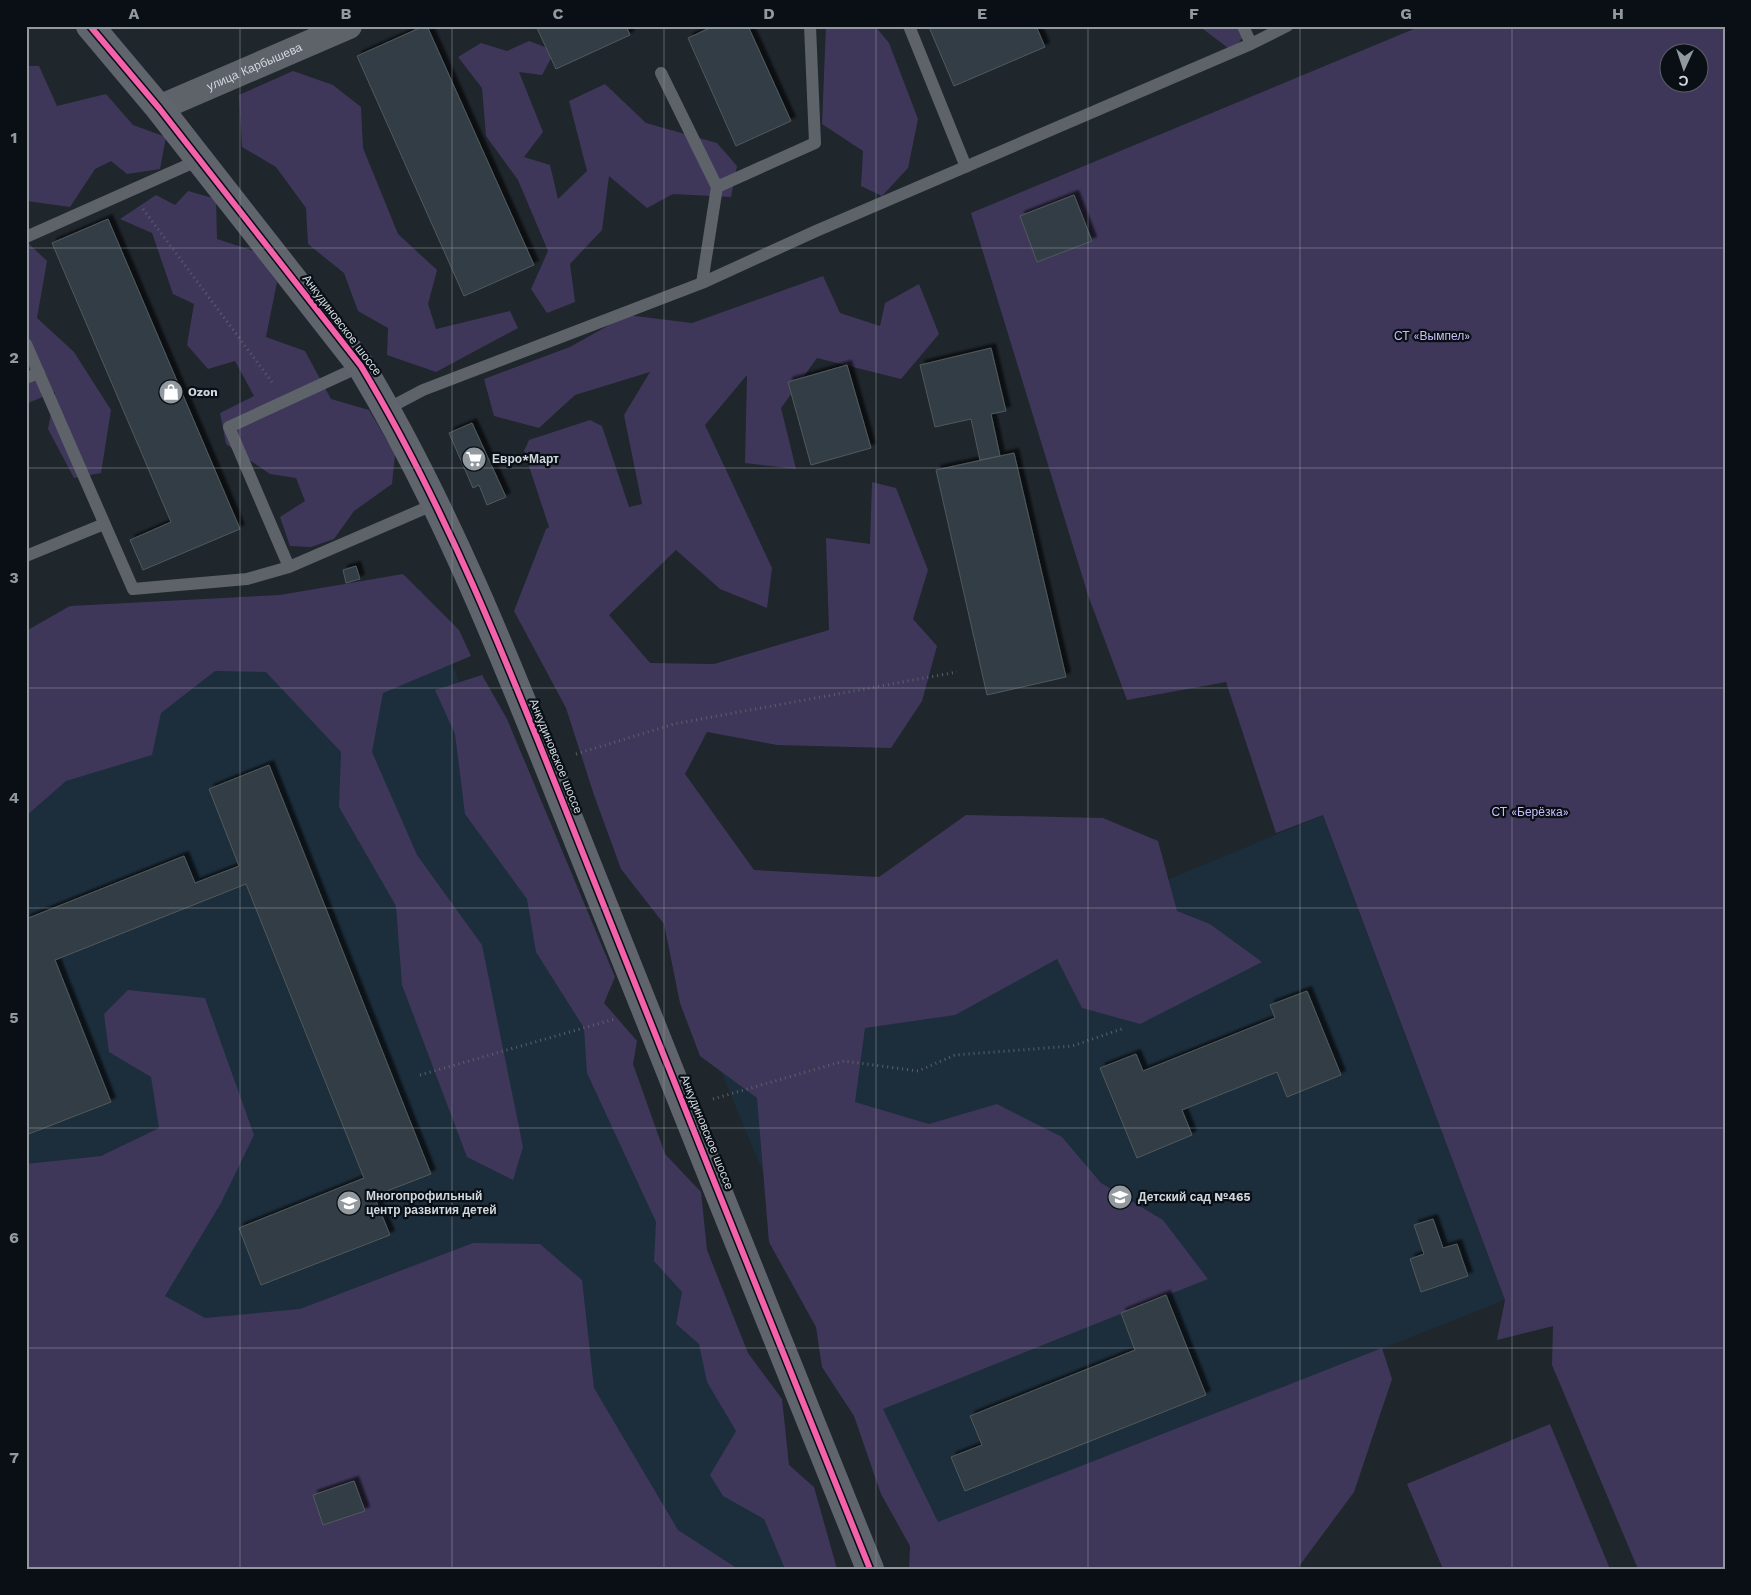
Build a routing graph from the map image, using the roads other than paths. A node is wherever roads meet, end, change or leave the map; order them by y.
1 (90, 26) edge
2 (349, 26) edge
3 (810, 26) edge
4 (910, 26) edge
5 (1244, 26) edge
6 (1287, 26) edge
7 (1251, 44) junction
8 (661, 73) dead end
9 (159, 108) junction
10 (199, 160) junction
11 (966, 167) junction
12 (717, 187) junction
13 (26, 237) edge
14 (702, 283) junction
15 (26, 344) edge
16 (362, 366) junction
17 (39, 373) junction
18 (26, 378) edge
19 (387, 410) junction
20 (435, 504) junction
21 (104, 524) junction
22 (26, 556) edge
23 (289, 567) junction
24 (870, 1569) edge

1 - 9 street, Анкудиновское шоссе
2 - 9 street, улица Карбышева
3 - 12 lane
4 - 11 lane
5 - 7 lane
6 - 7 lane
7 - 11 lane
8 - 12 lane
9 - 10 street, Анкудиновское шоссе
10 - 13 lane
10 - 16 street, Анкудиновское шоссе
11 - 14 lane
12 - 14 lane
14 - 19 lane
15 - 17 lane
16 - 19 street, Анкудиновское шоссе
16 - 23 lane
17 - 18 lane
17 - 21 lane
19 - 20 street, Анкудиновское шоссе
20 - 23 lane
20 - 24 street, Анкудиновское шоссе
21 - 22 lane
21 - 23 lane

